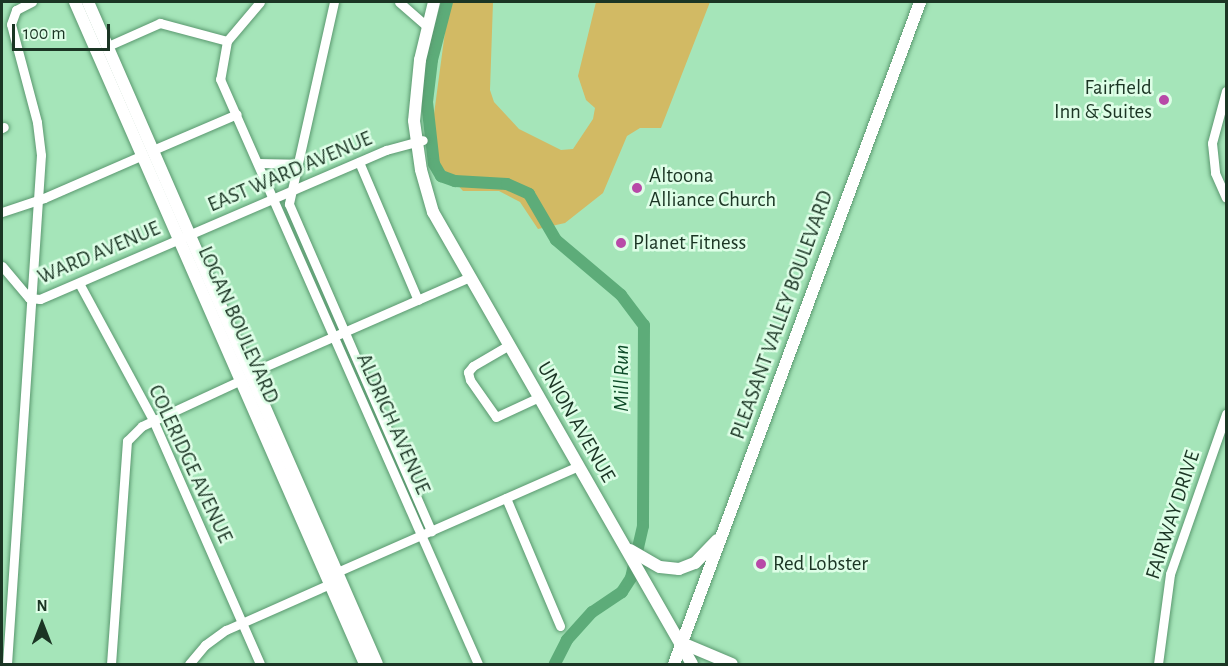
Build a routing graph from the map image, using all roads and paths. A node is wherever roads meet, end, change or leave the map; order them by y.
1 (32, 2) edge
2 (75, 2) edge
3 (88, 2) edge
4 (260, 2) edge
5 (334, 2) edge
6 (399, 2) edge
7 (920, 2) edge
8 (431, 3) edge
9 (427, 26) junction
10 (227, 41) junction
11 (108, 46) junction
12 (1227, 91) edge
13 (237, 114) junction
14 (419, 141) junction
15 (148, 153) junction
16 (359, 162) junction
17 (258, 163) junction
18 (297, 164) junction
19 (291, 190) junction
20 (274, 198) junction
21 (1227, 198) edge
22 (39, 200) junction
23 (2, 212) edge
24 (185, 236) junction
25 (2, 266) edge
26 (470, 277) junction
27 (80, 283) junction
28 (33, 299) junction
29 (418, 300) junction
30 (340, 334) junction
31 (509, 345) junction
32 (246, 377) junction
33 (539, 397) junction
34 (1227, 414) edge
35 (153, 420) junction
36 (579, 465) junction
37 (506, 498) junction
38 (426, 533) junction
39 (722, 535) junction
40 (641, 565) junction
41 (337, 572) junction
42 (330, 584) junction
43 (241, 622) junction
44 (560, 626) dead end
45 (682, 643) junction
46 (475, 662) edge
47 (7, 664) edge
48 (111, 664) edge
49 (189, 664) edge
50 (260, 664) edge
51 (365, 664) edge
52 (377, 664) edge
53 (674, 664) edge
54 (693, 664) edge
55 (732, 664) edge
56 (1158, 664) edge

1 - 22 street
2 - 15 main road, LOGAN BOULEVARD
3 - 11 main road, LOGAN BOULEVARD
4 - 10 street
5 - 18 street
6 - 9 street
7 - 39 main road, PLEASANT VALLEY BOULEVARD
8 - 9 main road, UNION AVENUE
9 - 14 main road, UNION AVENUE
10 - 11 street
10 - 13 street, ALDRICH AVENUE
11 - 15 main road, LOGAN BOULEVARD
12 - 21 street
13 - 15 street
13 - 17 street, ALDRICH AVENUE
14 - 16 street, EAST WARD AVENUE
14 - 26 main road, UNION AVENUE
15 - 22 street
15 - 24 main road, LOGAN BOULEVARD
16 - 19 street, EAST WARD AVENUE
16 - 29 street
17 - 18 street
17 - 20 street, ALDRICH AVENUE
18 - 19 street
19 - 20 street, EAST WARD AVENUE
19 - 30 street, ALDRICH AVENUE
20 - 24 street, EAST WARD AVENUE
20 - 30 street, ALDRICH AVENUE
22 - 23 street
22 - 28 street
24 - 27 street, WARD AVENUE
24 - 32 main road, LOGAN BOULEVARD
25 - 28 street
26 - 29 street
26 - 31 main road, UNION AVENUE
27 - 28 street, WARD AVENUE
27 - 35 street, COLERIDGE AVENUE
28 - 47 street
29 - 30 street
30 - 32 street
30 - 38 street, ALDRICH AVENUE
31 - 33 main road, UNION AVENUE
31 - 33 street
32 - 35 street
32 - 41 main road, LOGAN BOULEVARD
32 - 42 main road, LOGAN BOULEVARD
33 - 36 main road, UNION AVENUE
34 - 56 street, FAIRWAY DRIVE
35 - 43 street, COLERIDGE AVENUE
35 - 48 street
36 - 37 street
36 - 40 main road, UNION AVENUE
37 - 38 street
37 - 44 street
38 - 41 street
38 - 46 street, ALDRICH AVENUE
39 - 40 main road
39 - 45 main road, PLEASANT VALLEY BOULEVARD
40 - 45 main road, UNION AVENUE
41 - 52 main road, LOGAN BOULEVARD
42 - 43 street
42 - 51 main road, LOGAN BOULEVARD
43 - 49 street
43 - 50 street, COLERIDGE AVENUE
45 - 53 main road, PLEASANT VALLEY BOULEVARD
45 - 54 main road, UNION AVENUE
45 - 55 main road

